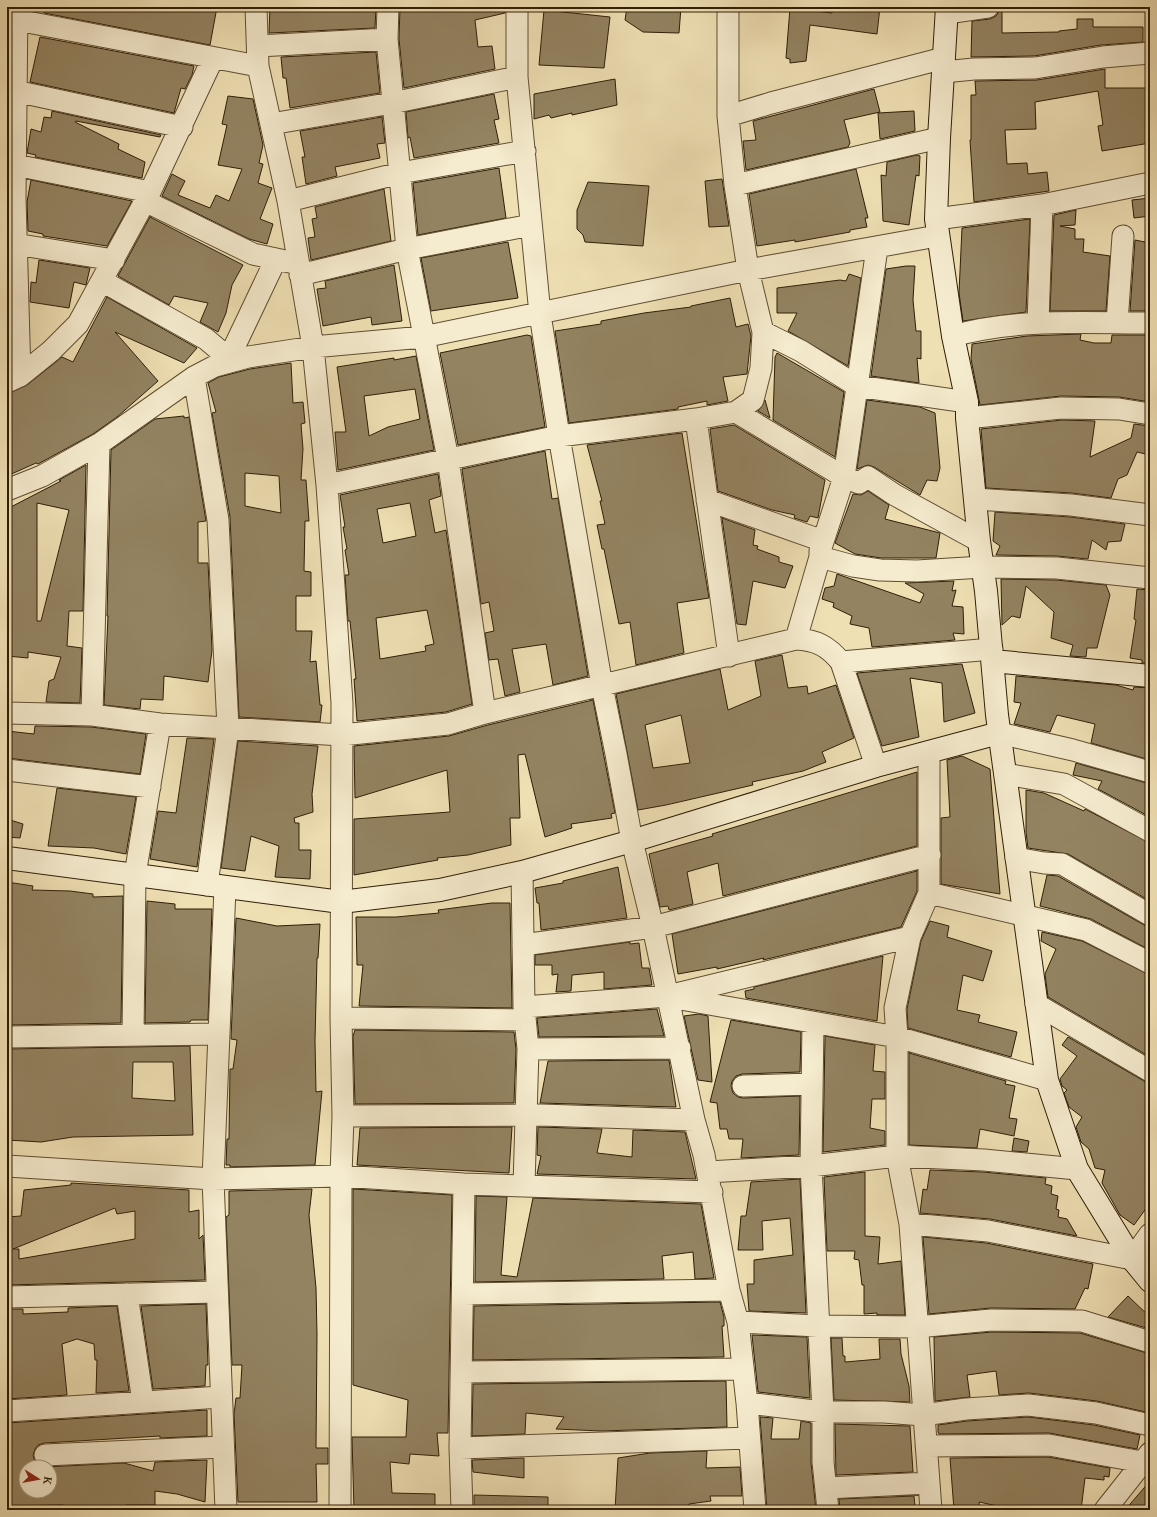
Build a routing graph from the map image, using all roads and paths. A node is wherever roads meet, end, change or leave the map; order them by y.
1 (256, 7) edge
2 (388, 7) edge
3 (517, 7) edge
4 (728, 7) edge
5 (988, 7) edge
6 (947, 10) edge
7 (17, 14) edge
8 (387, 39) junction
9 (12, 45) edge
10 (1150, 53) edge
11 (258, 56) junction
12 (213, 58) junction
13 (944, 65) junction
14 (516, 77) junction
15 (15, 91) junction
16 (392, 103) junction
17 (728, 116) junction
18 (11, 122) edge
19 (271, 124) junction
20 (182, 127) junction
21 (939, 138) junction
22 (525, 151) junction
23 (15, 165) junction
24 (400, 174) junction
25 (1150, 183) edge
26 (735, 185) junction
27 (148, 197) junction
28 (11, 199) edge
29 (288, 202) junction
30 (1042, 205) junction
31 (531, 225) junction
32 (937, 228) junction
33 (1123, 236) dead end
34 (877, 248) junction
35 (407, 249) junction
36 (13, 252) edge
37 (114, 260) junction
38 (276, 260) junction
39 (299, 270) junction
40 (748, 270) junction
41 (102, 281) junction
42 (540, 314) junction
43 (1038, 323) junction
44 (1117, 323) junction
45 (1150, 323) edge
46 (12, 327) edge
47 (763, 332) junction
48 (953, 336) junction
49 (423, 337) junction
50 (313, 347) junction
51 (231, 360) junction
52 (194, 377) junction
53 (13, 379) edge
54 (857, 386) junction
55 (967, 410) junction
56 (736, 412) junction
57 (1150, 414) edge
58 (696, 419) junction
59 (559, 436) junction
60 (99, 444) junction
61 (448, 459) junction
62 (844, 477) junction
63 (327, 486) junction
64 (7, 490) edge
65 (707, 500) junction
66 (975, 500) junction
67 (1150, 515) edge
68 (979, 541) junction
69 (822, 549) junction
70 (983, 567) junction
71 (1150, 578) edge
72 (796, 639) junction
73 (992, 655) junction
74 (730, 656) junction
75 (840, 662) junction
76 (1150, 674) edge
77 (602, 686) junction
78 (7, 713) edge
79 (485, 713) junction
80 (92, 715) junction
81 (160, 724) junction
82 (228, 728) junction
83 (999, 733) junction
84 (342, 735) junction
85 (929, 752) junction
86 (876, 766) junction
87 (7, 770) edge
88 (1150, 772) edge
89 (1005, 774) junction
90 (150, 787) junction
91 (1150, 831) edge
92 (632, 841) junction
93 (930, 855) junction
94 (7, 858) edge
95 (1016, 858) junction
96 (522, 872) junction
97 (135, 876) junction
98 (216, 886) junction
99 (929, 893) junction
100 (341, 902) junction
101 (1024, 914) junction
102 (1150, 915) edge
103 (653, 927) junction
104 (910, 937) junction
105 (523, 946) junction
106 (1150, 963) edge
107 (668, 996) junction
108 (1036, 1004) junction
109 (525, 1013) junction
110 (341, 1018) junction
111 (813, 1023) junction
112 (219, 1034) junction
113 (133, 1035) junction
114 (7, 1037) edge
115 (897, 1037) junction
116 (680, 1048) junction
117 (528, 1049) junction
118 (1150, 1071) edge
119 (1047, 1080) junction
120 (812, 1084) junction
121 (743, 1086) dead end
122 (343, 1116) junction
123 (526, 1116) junction
124 (694, 1120) junction
125 (897, 1156) junction
126 (7, 1166) edge
127 (811, 1166) junction
128 (1077, 1169) junction
129 (708, 1172) junction
130 (341, 1176) junction
131 (213, 1179) junction
132 (464, 1184) junction
133 (524, 1186) junction
134 (712, 1192) junction
135 (910, 1224) junction
136 (1150, 1234) edge
137 (1132, 1259) junction
138 (1150, 1281) edge
139 (729, 1290) junction
140 (217, 1292) junction
141 (127, 1294) junction
142 (463, 1294) junction
143 (7, 1297) edge
144 (738, 1322) junction
145 (818, 1326) junction
146 (917, 1327) junction
147 (1150, 1342) edge
148 (743, 1369) junction
149 (461, 1372) junction
150 (221, 1397) junction
151 (143, 1402) junction
152 (747, 1403) junction
153 (7, 1411) edge
154 (823, 1412) junction
155 (923, 1415) junction
156 (1150, 1425) edge
157 (749, 1438) junction
158 (926, 1446) junction
159 (223, 1447) junction
160 (460, 1448) junction
161 (45, 1455) dead end
162 (1146, 1457) edge
163 (929, 1483) junction
164 (826, 1488) junction
165 (226, 1510) edge
166 (340, 1510) edge
167 (462, 1510) edge
168 (755, 1510) edge
169 (828, 1510) edge
170 (931, 1510) edge
171 (1105, 1510) edge

1 - 11 street
2 - 8 street
3 - 14 street
4 - 17 street
5 - 6 street
6 - 13 main road
7 - 9 street
7 - 12 street
8 - 11 street
8 - 16 street
9 - 15 street
10 - 13 street
11 - 12 street
11 - 19 street
12 - 20 street
13 - 17 street
13 - 21 main road
14 - 16 street
14 - 22 street
15 - 18 street
15 - 20 street
16 - 19 street
16 - 24 street
17 - 26 street
18 - 23 street
19 - 29 street
20 - 27 street
21 - 26 street
21 - 32 main road
22 - 24 street
22 - 31 street
23 - 27 street
23 - 28 street
24 - 29 street
24 - 35 street
25 - 30 street
26 - 40 street
27 - 37 street
27 - 38 street
28 - 36 street
29 - 39 street
30 - 32 street
30 - 43 street
31 - 35 street
31 - 42 street
32 - 34 street
32 - 48 main road
33 - 44 street
34 - 40 street
34 - 54 street
35 - 39 street
35 - 49 street
36 - 37 street
36 - 46 street
37 - 41 street
38 - 39 street
38 - 51 street
39 - 50 street
40 - 42 street
40 - 47 street
41 - 51 street
41 - 53 street
42 - 49 street
42 - 59 street
43 - 44 street
43 - 48 street
44 - 45 street
46 - 53 street
47 - 54 street
47 - 56 street
48 - 55 main road
49 - 50 street
49 - 61 street
50 - 51 street
50 - 63 street
51 - 52 street
52 - 60 street
52 - 82 street
54 - 55 street
54 - 62 street
55 - 57 street
55 - 66 main road
56 - 58 street
56 - 62 street
58 - 59 street
58 - 65 street
59 - 61 street
59 - 77 street
60 - 64 street
60 - 80 street
61 - 63 street
61 - 79 street
62 - 68 street
62 - 69 street
63 - 84 street
65 - 69 street
65 - 74 street
66 - 67 street
66 - 68 main road
68 - 70 main road
69 - 70 street
69 - 72 street
70 - 71 street
70 - 73 main road
72 - 74 street
72 - 75 street
73 - 75 street
73 - 76 main road
73 - 83 main road
74 - 77 street
75 - 86 street
77 - 79 street
77 - 92 street
78 - 80 street
79 - 84 street
80 - 81 street
81 - 82 street
81 - 90 street
82 - 84 street
82 - 98 street
83 - 85 main road
83 - 88 street
83 - 89 main road
84 - 100 street
85 - 86 main road
85 - 93 street
86 - 92 main road
87 - 90 street
89 - 91 street
89 - 95 main road
90 - 97 street
92 - 96 main road
92 - 103 street
93 - 99 street
93 - 103 street
94 - 97 main road
95 - 101 main road
95 - 102 street
96 - 100 main road
96 - 105 street
97 - 98 main road
97 - 113 street
98 - 100 main road
98 - 112 street
99 - 101 street
99 - 104 street
100 - 110 street
101 - 106 street
101 - 108 main road
103 - 105 street
103 - 107 street
104 - 107 street
104 - 115 street
105 - 109 street
107 - 109 street
107 - 111 street
107 - 116 street
108 - 118 street
108 - 119 main road
109 - 110 street
109 - 117 street
110 - 122 street
111 - 115 street
111 - 120 street
112 - 113 street
112 - 131 street
113 - 114 street
115 - 119 street
115 - 125 street
116 - 117 street
116 - 124 street
117 - 123 street
119 - 128 main road
120 - 121 street
120 - 127 street
122 - 123 street
122 - 130 street
123 - 124 street
123 - 133 street
124 - 129 street
125 - 127 street
125 - 128 street
125 - 135 street
126 - 131 street
127 - 129 street
127 - 145 street
128 - 137 main road
129 - 134 street
130 - 131 street
130 - 132 street
130 - 166 street
131 - 140 street
132 - 133 street
132 - 142 street
133 - 134 street
134 - 139 street
135 - 137 street
135 - 146 street
136 - 137 street
137 - 138 main road
139 - 142 street
139 - 144 street
140 - 141 street
140 - 150 street
141 - 143 street
141 - 151 street
142 - 149 street
144 - 145 street
144 - 148 street
145 - 146 street
145 - 154 street
146 - 147 street
146 - 155 street
148 - 149 street
148 - 152 street
149 - 160 street
150 - 151 street
150 - 159 street
151 - 153 street
152 - 154 street
152 - 157 street
154 - 155 street
154 - 164 street
155 - 156 street
155 - 158 street
157 - 160 street
157 - 168 street
158 - 162 street
158 - 163 street
159 - 161 street
159 - 165 street
160 - 167 street
162 - 171 street
163 - 164 street
163 - 170 street
164 - 169 street

